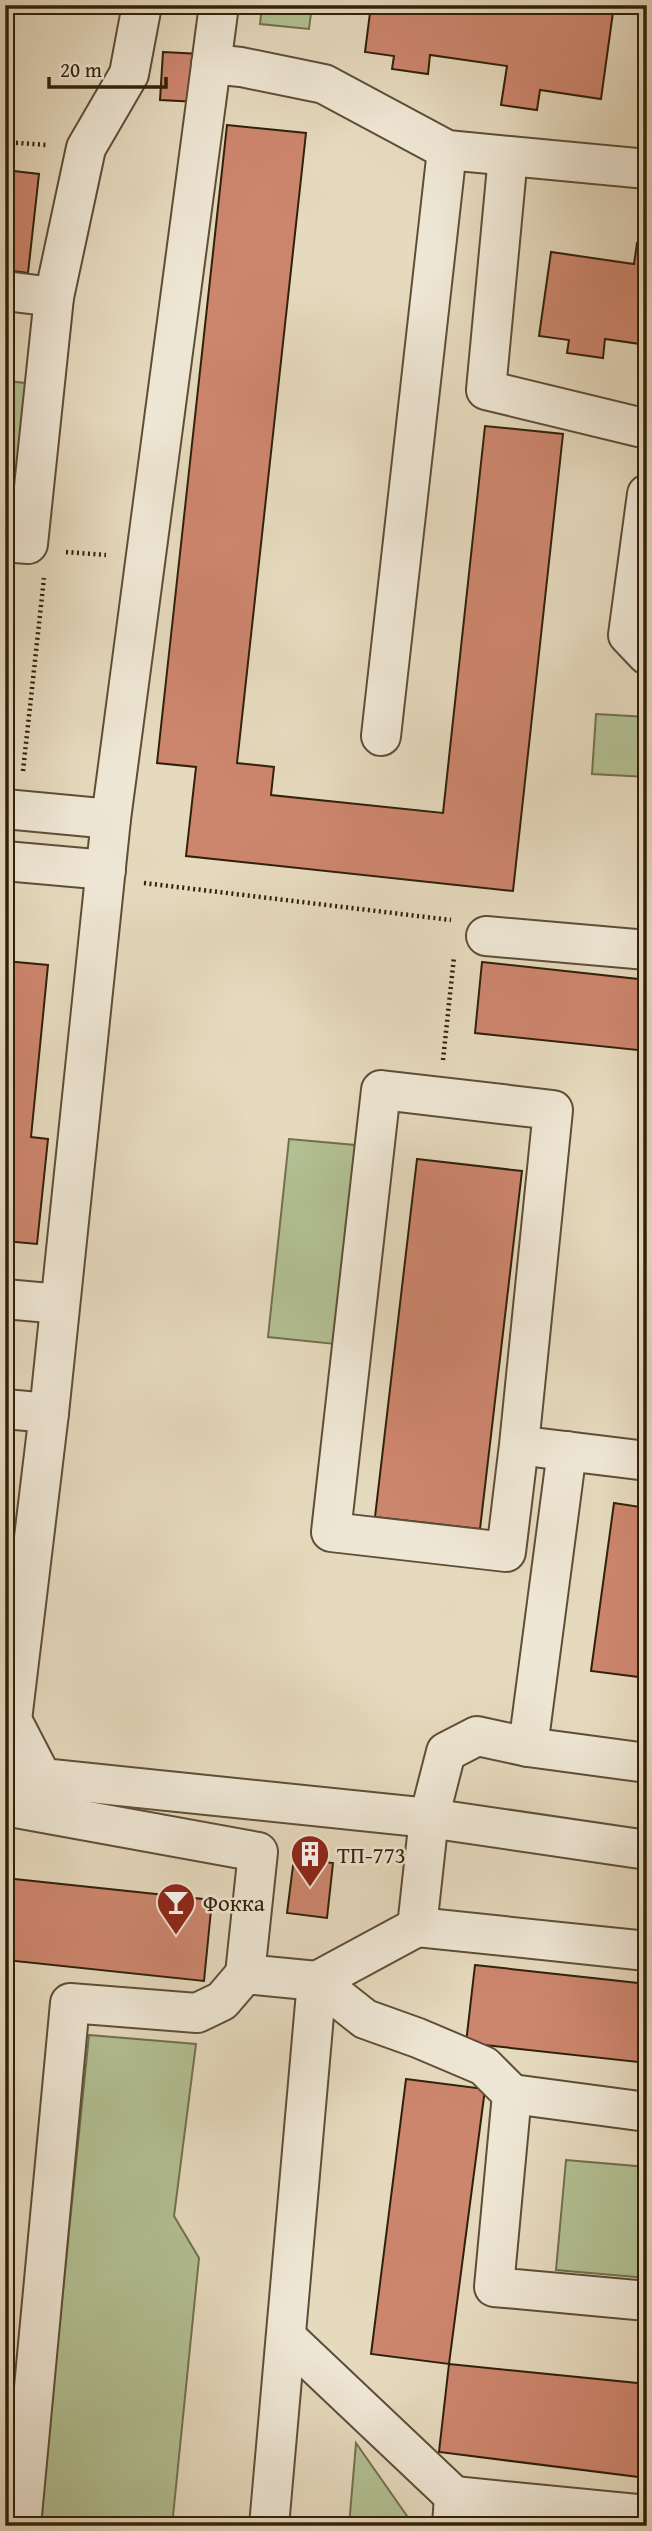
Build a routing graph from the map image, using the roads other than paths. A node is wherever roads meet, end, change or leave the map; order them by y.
1 (142, 5) edge
2 (219, 5) edge
3 (211, 64) junction
4 (447, 150) junction
5 (508, 156) junction
6 (646, 164) edge
7 (5, 291) edge
8 (54, 297) junction
9 (647, 429) edge
10 (647, 494) edge
11 (5, 542) edge
12 (647, 655) edge
13 (381, 736) dead end
14 (12, 810) edge
15 (111, 819) junction
16 (5, 861) edge
17 (105, 874) junction
18 (471, 942) road end
19 (647, 950) edge
20 (5, 1298) edge
21 (60, 1304) junction
22 (5, 1409) edge
23 (49, 1413) junction
24 (519, 1445) junction
25 (567, 1451) junction
26 (647, 1461) edge
27 (506, 1552) junction
28 (554, 1558) junction
29 (9, 1720) edge
30 (528, 1747) junction
31 (647, 1763) edge
32 (7, 1806) edge
33 (429, 1818) junction
34 (647, 1850) edge
35 (417, 1927) junction
36 (647, 1951) edge
37 (245, 1974) junction
38 (317, 1982) junction
39 (512, 2094) junction
40 (647, 2112) edge
41 (647, 2301) edge
42 (286, 2337) junction
43 (453, 2511) edge
44 (647, 2515) edge
45 (21, 2526) edge
46 (269, 2526) edge

1 - 8 lane
2 - 3 lane
3 - 4 lane
3 - 15 lane
4 - 5 lane
4 - 13 lane
5 - 6 lane
5 - 9 lane
7 - 8 lane
8 - 11 lane
10 - 12 lane
14 - 15 lane
15 - 17 lane
16 - 17 lane
17 - 21 lane
18 - 19 lane
20 - 21 lane
21 - 23 lane
22 - 23 lane
23 - 29 lane
24 - 25 lane
24 - 27 lane
24 - 27 lane
25 - 26 lane
25 - 28 lane
27 - 28 lane
28 - 30 lane
29 - 32 lane
29 - 33 lane
30 - 31 lane
30 - 33 lane
32 - 37 lane
33 - 34 lane
33 - 35 lane
35 - 36 lane
35 - 38 lane
37 - 38 lane
37 - 45 lane
38 - 39 lane
38 - 42 lane
39 - 40 lane
39 - 41 lane
42 - 43 lane
42 - 46 lane
43 - 44 lane

